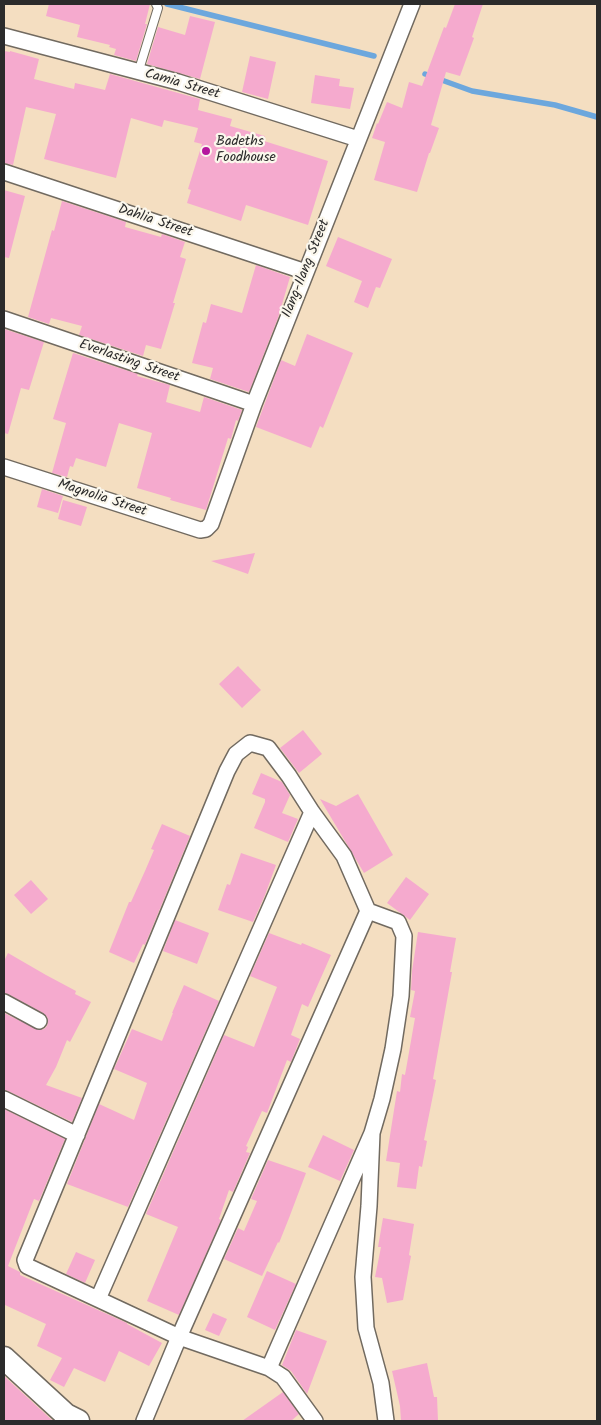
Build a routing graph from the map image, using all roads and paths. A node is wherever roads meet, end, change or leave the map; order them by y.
1 (156, 4) edge
2 (412, 4) edge
3 (4, 36) edge
4 (138, 73) junction
5 (358, 140) junction
6 (4, 172) edge
7 (306, 272) junction
8 (4, 319) edge
9 (254, 404) junction
10 (4, 467) edge
11 (200, 530) joint
12 (312, 812) junction
13 (368, 911) junction
14 (4, 1002) edge
15 (39, 1021) dead end
16 (4, 1099) edge
17 (372, 1133) junction
18 (77, 1135) junction
19 (98, 1299) junction
20 (179, 1337) junction
21 (4, 1358) edge
22 (269, 1368) junction
23 (78, 1421) edge
24 (144, 1421) edge
25 (315, 1421) edge
26 (386, 1421) edge

1 - 4 lane
2 - 5 street, Ilang-Ilang Street
3 - 4 street, Camia Street
4 - 5 street, Camia Street
5 - 7 street, Ilang-Ilang Street
6 - 7 street, Dahlia Street
7 - 9 street, Ilang-Ilang Street
8 - 9 street, Everlasting Street
9 - 11 street, Ilang-Ilang Street
10 - 11 street, Magnolia Street
12 - 13 street
12 - 18 street
12 - 19 street
13 - 17 street
13 - 20 street
14 - 15 street
16 - 18 street
17 - 22 street
17 - 26 street
18 - 19 street
19 - 20 street
20 - 22 street
20 - 24 street
21 - 23 street
22 - 25 street

